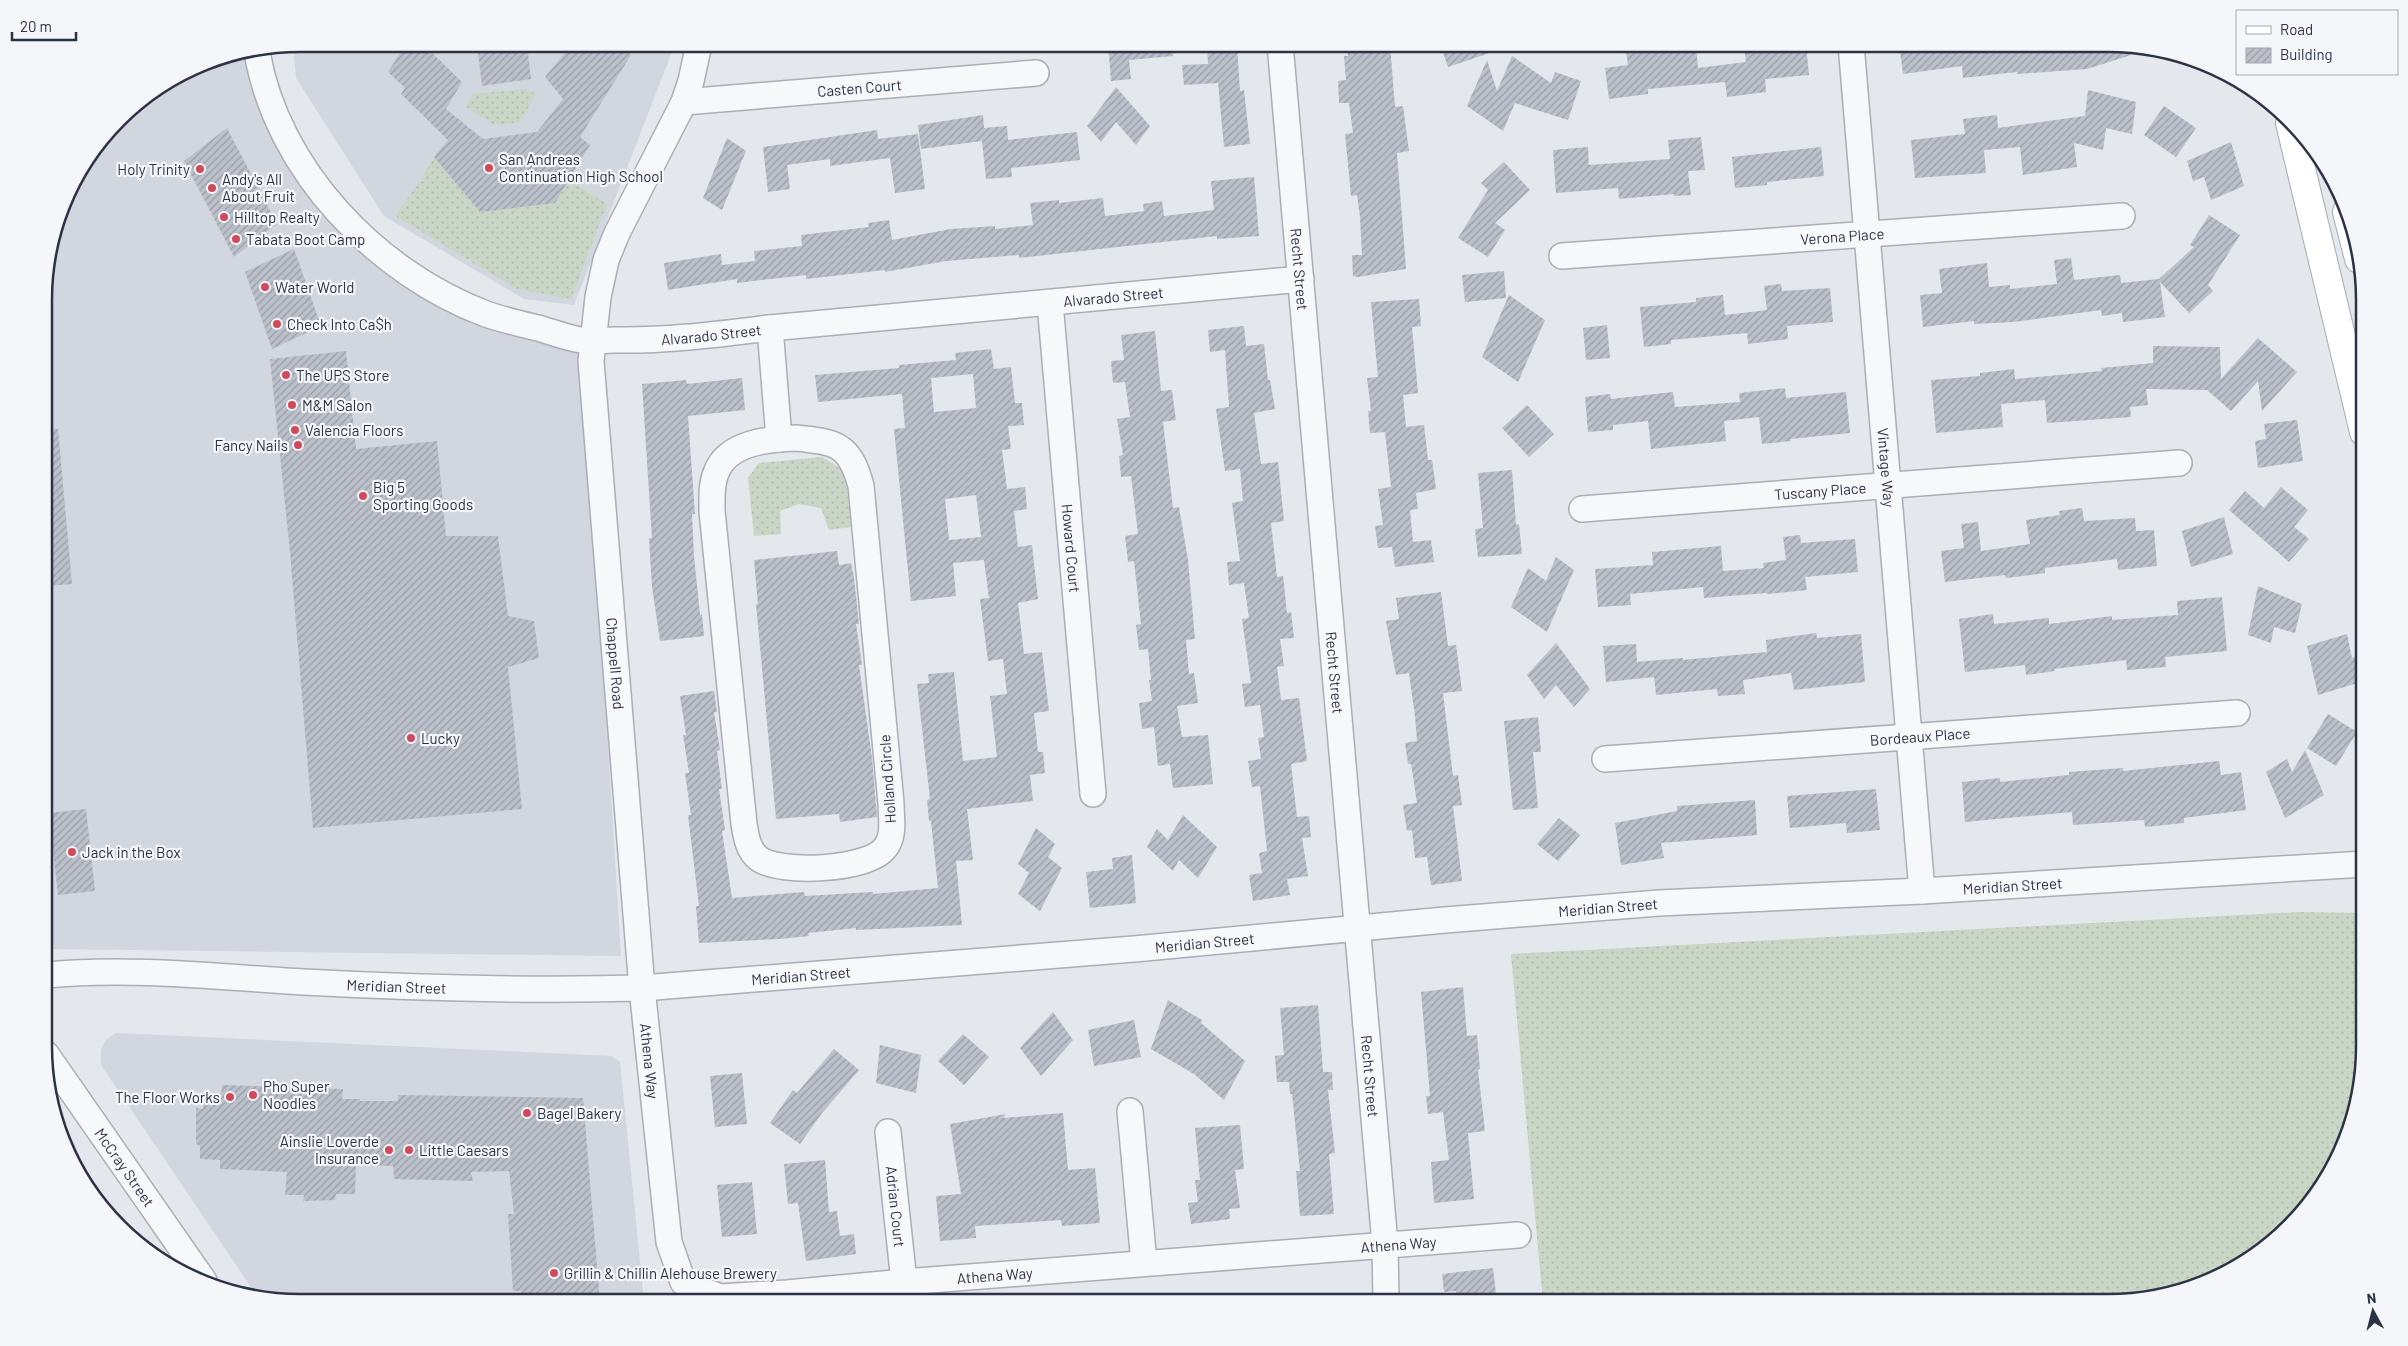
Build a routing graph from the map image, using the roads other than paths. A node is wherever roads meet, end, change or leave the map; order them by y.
1 (697, 52) edge
2 (1281, 52) edge
3 (1852, 52) edge
4 (258, 56) edge
5 (1036, 73) dead end
6 (684, 102) junction
7 (2293, 136) edge
8 (2122, 216) dead end
9 (1866, 234) junction
10 (1562, 256) dead end
11 (1301, 279) junction
12 (1050, 303) junction
13 (770, 328) junction
14 (593, 340) junction
15 (2356, 399) edge
16 (779, 439) junction
17 (2179, 463) dead end
18 (1887, 486) junction
19 (1582, 509) dead end
20 (2237, 713) dead end
21 (1909, 736) junction
22 (1605, 759) dead end
23 (1093, 794) dead end
24 (2356, 864) edge
25 (1922, 891) junction
26 (1357, 929) junction
27 (52, 975) edge
28 (642, 988) junction
29 (53, 1065) edge
30 (1130, 1111) dead end
31 (888, 1132) dead end
32 (1518, 1235) dead end
33 (1385, 1244) junction
34 (1144, 1263) junction
35 (197, 1271) edge
36 (904, 1282) junction
37 (713, 1294) edge
38 (817, 1294) edge
39 (1386, 1294) edge

1 - 6 street, Chappell Road
2 - 11 street, Recht Street
3 - 9 street, Vintage Way
4 - 14 street, Alvarado Street
5 - 6 street, Casten Court
6 - 14 street, Chappell Road
7 - 15 main road
8 - 9 street, Verona Place
9 - 10 street, Verona Place
9 - 18 street, Vintage Way
11 - 12 street, Alvarado Street
11 - 26 street, Recht Street
12 - 13 street, Alvarado Street
12 - 23 street, Howard Court
13 - 14 street, Alvarado Street
13 - 16 street
14 - 28 street, Chappell Road
16 - 16 street, Holland Circle
17 - 18 street, Tuscany Place
18 - 19 street, Tuscany Place
18 - 21 street, Vintage Way
20 - 21 street, Bordeaux Place
21 - 22 street, Bordeaux Place
21 - 25 street, Vintage Way
24 - 25 street, Meridian Street
25 - 26 street, Meridian Street
26 - 28 street, Meridian Street
26 - 33 street, Recht Street
27 - 28 street, Meridian Street
28 - 37 street, Athena Way
29 - 35 street, McCray Street
30 - 34 street
31 - 36 street, Adrian Court
32 - 33 street, Athena Way
33 - 34 street, Athena Way
33 - 39 street, Recht Street
34 - 36 street, Athena Way
36 - 38 street, Athena Way

